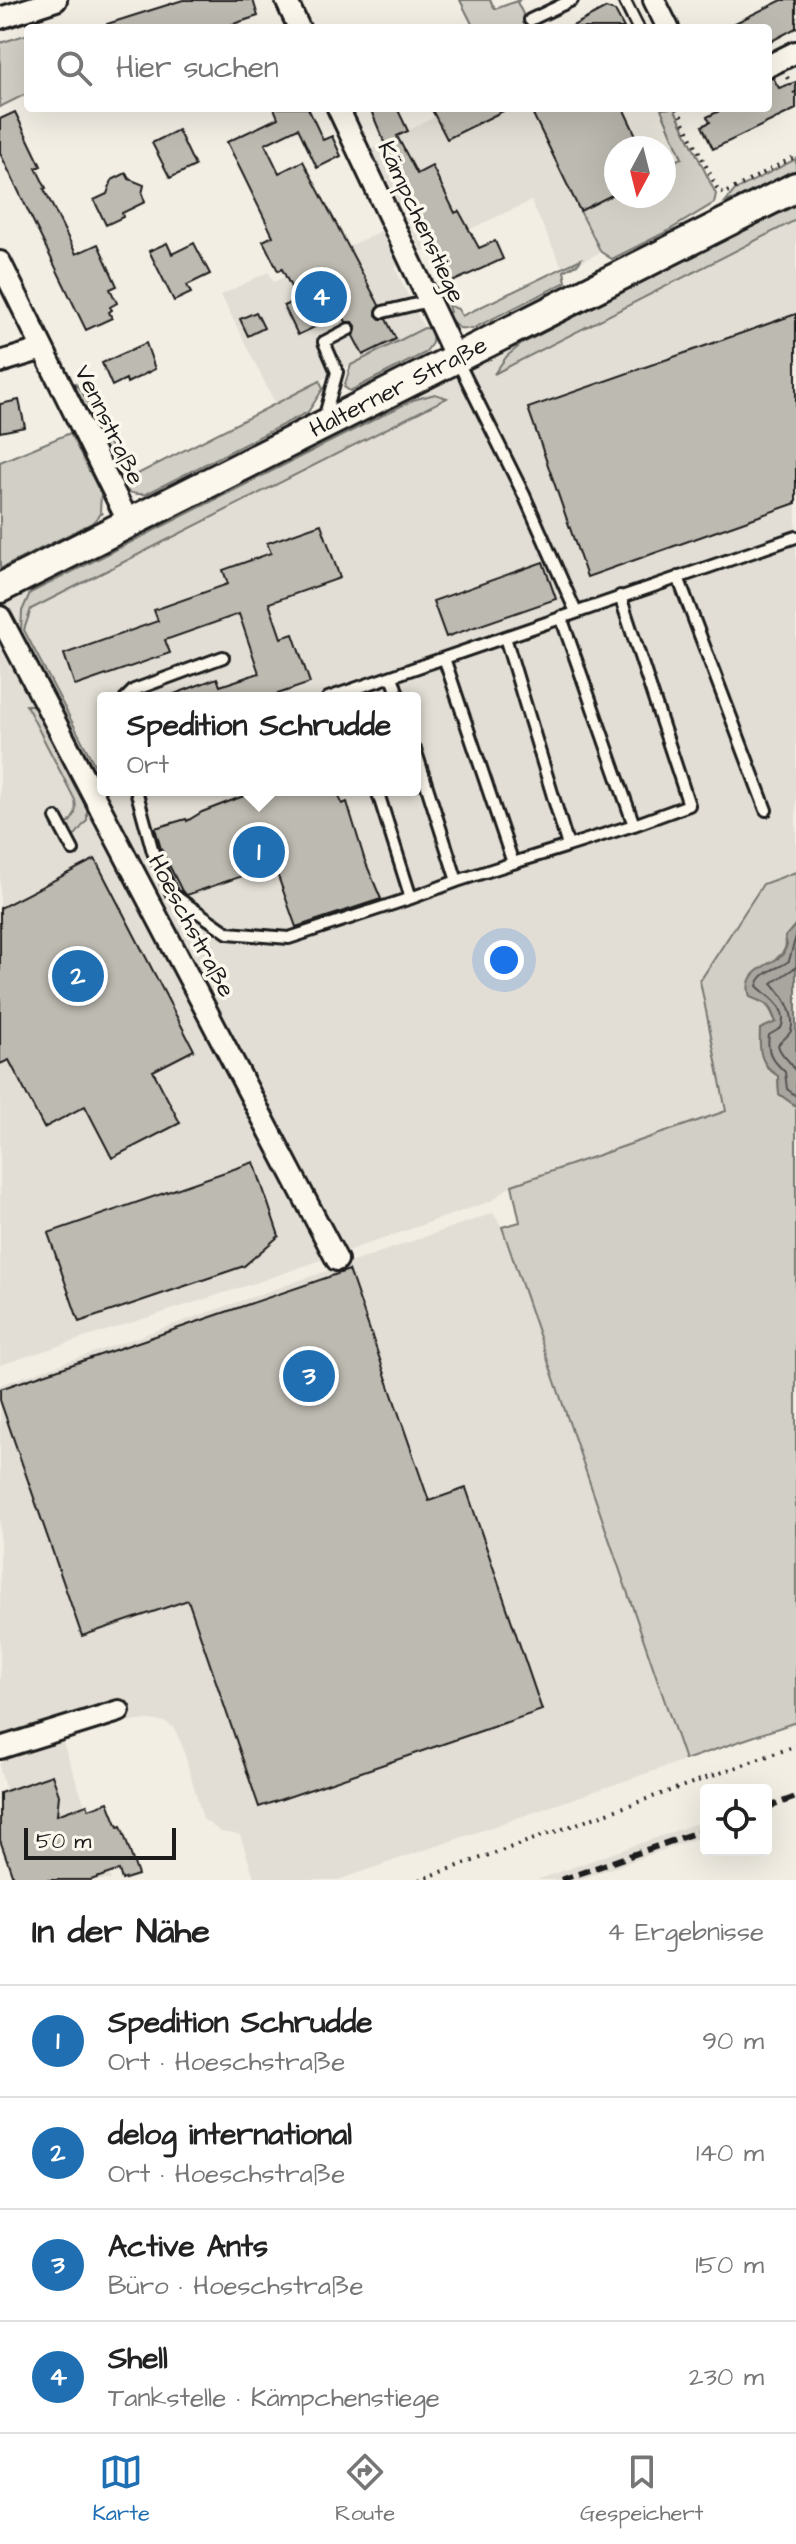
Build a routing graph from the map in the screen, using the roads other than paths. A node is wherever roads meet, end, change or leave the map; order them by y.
1 (56, 0) edge
2 (286, 0) edge
3 (572, 0) edge
4 (624, 0) edge
5 (654, 0) edge
6 (0, 18) edge
7 (530, 20) dead end
8 (297, 24) edge
9 (636, 24) edge
10 (666, 24) edge
11 (796, 52) edge
12 (772, 64) edge
13 (340, 112) edge
14 (796, 187) edge
15 (0, 262) edge
16 (429, 301) junction
17 (383, 312) dead end
18 (349, 329) dead end
19 (43, 349) junction
20 (456, 358) junction
21 (0, 362) edge
22 (322, 426) junction
23 (129, 523) junction
24 (796, 537) edge
25 (678, 577) junction
26 (0, 588) edge
27 (620, 596) junction
28 (576, 612) junction
29 (0, 617) edge
30 (561, 617) junction
31 (505, 637) junction
32 (223, 657) dead end
33 (444, 658) junction
34 (392, 676) junction
35 (132, 692) edge
36 (354, 692) edge
37 (397, 692) edge
38 (421, 768) edge
39 (138, 796) edge
40 (379, 796) edge
41 (766, 810) dead end
42 (56, 818) dead end
43 (634, 825) junction
44 (568, 846) junction
45 (73, 850) dead end
46 (513, 863) junction
47 (457, 881) junction
48 (411, 898) junction
49 (337, 1260) dead end
50 (119, 1711) dead end
51 (0, 1748) edge

1 - 6 street
2 - 8 street
3 - 7 lane
4 - 9 lane
5 - 10 street
11 - 12 street
13 - 16 street, Kämpchenstiege
14 - 20 main road, Halterner Straße
15 - 19 street, Vennstraße
16 - 17 lane
16 - 20 street, Kämpchenstiege
18 - 22 lane
19 - 21 street, Vennstraße
19 - 23 street, Vennstraße
20 - 22 main road, Halterner Straße
20 - 28 lane
22 - 23 main road, Halterner Straße
23 - 26 main road, Halterner Straße
24 - 25 lane
25 - 27 lane
25 - 41 lane
27 - 28 lane
27 - 43 lane
28 - 30 lane
29 - 49 street, Hoeschstraße
30 - 31 lane
30 - 43 lane
31 - 33 lane
31 - 44 lane
32 - 35 lane
33 - 34 lane
33 - 46 lane
34 - 36 lane
34 - 37 lane
38 - 47 lane
39 - 48 lane
40 - 48 lane
42 - 45 lane
43 - 44 lane
44 - 46 lane
46 - 47 lane
47 - 48 lane
50 - 51 street

